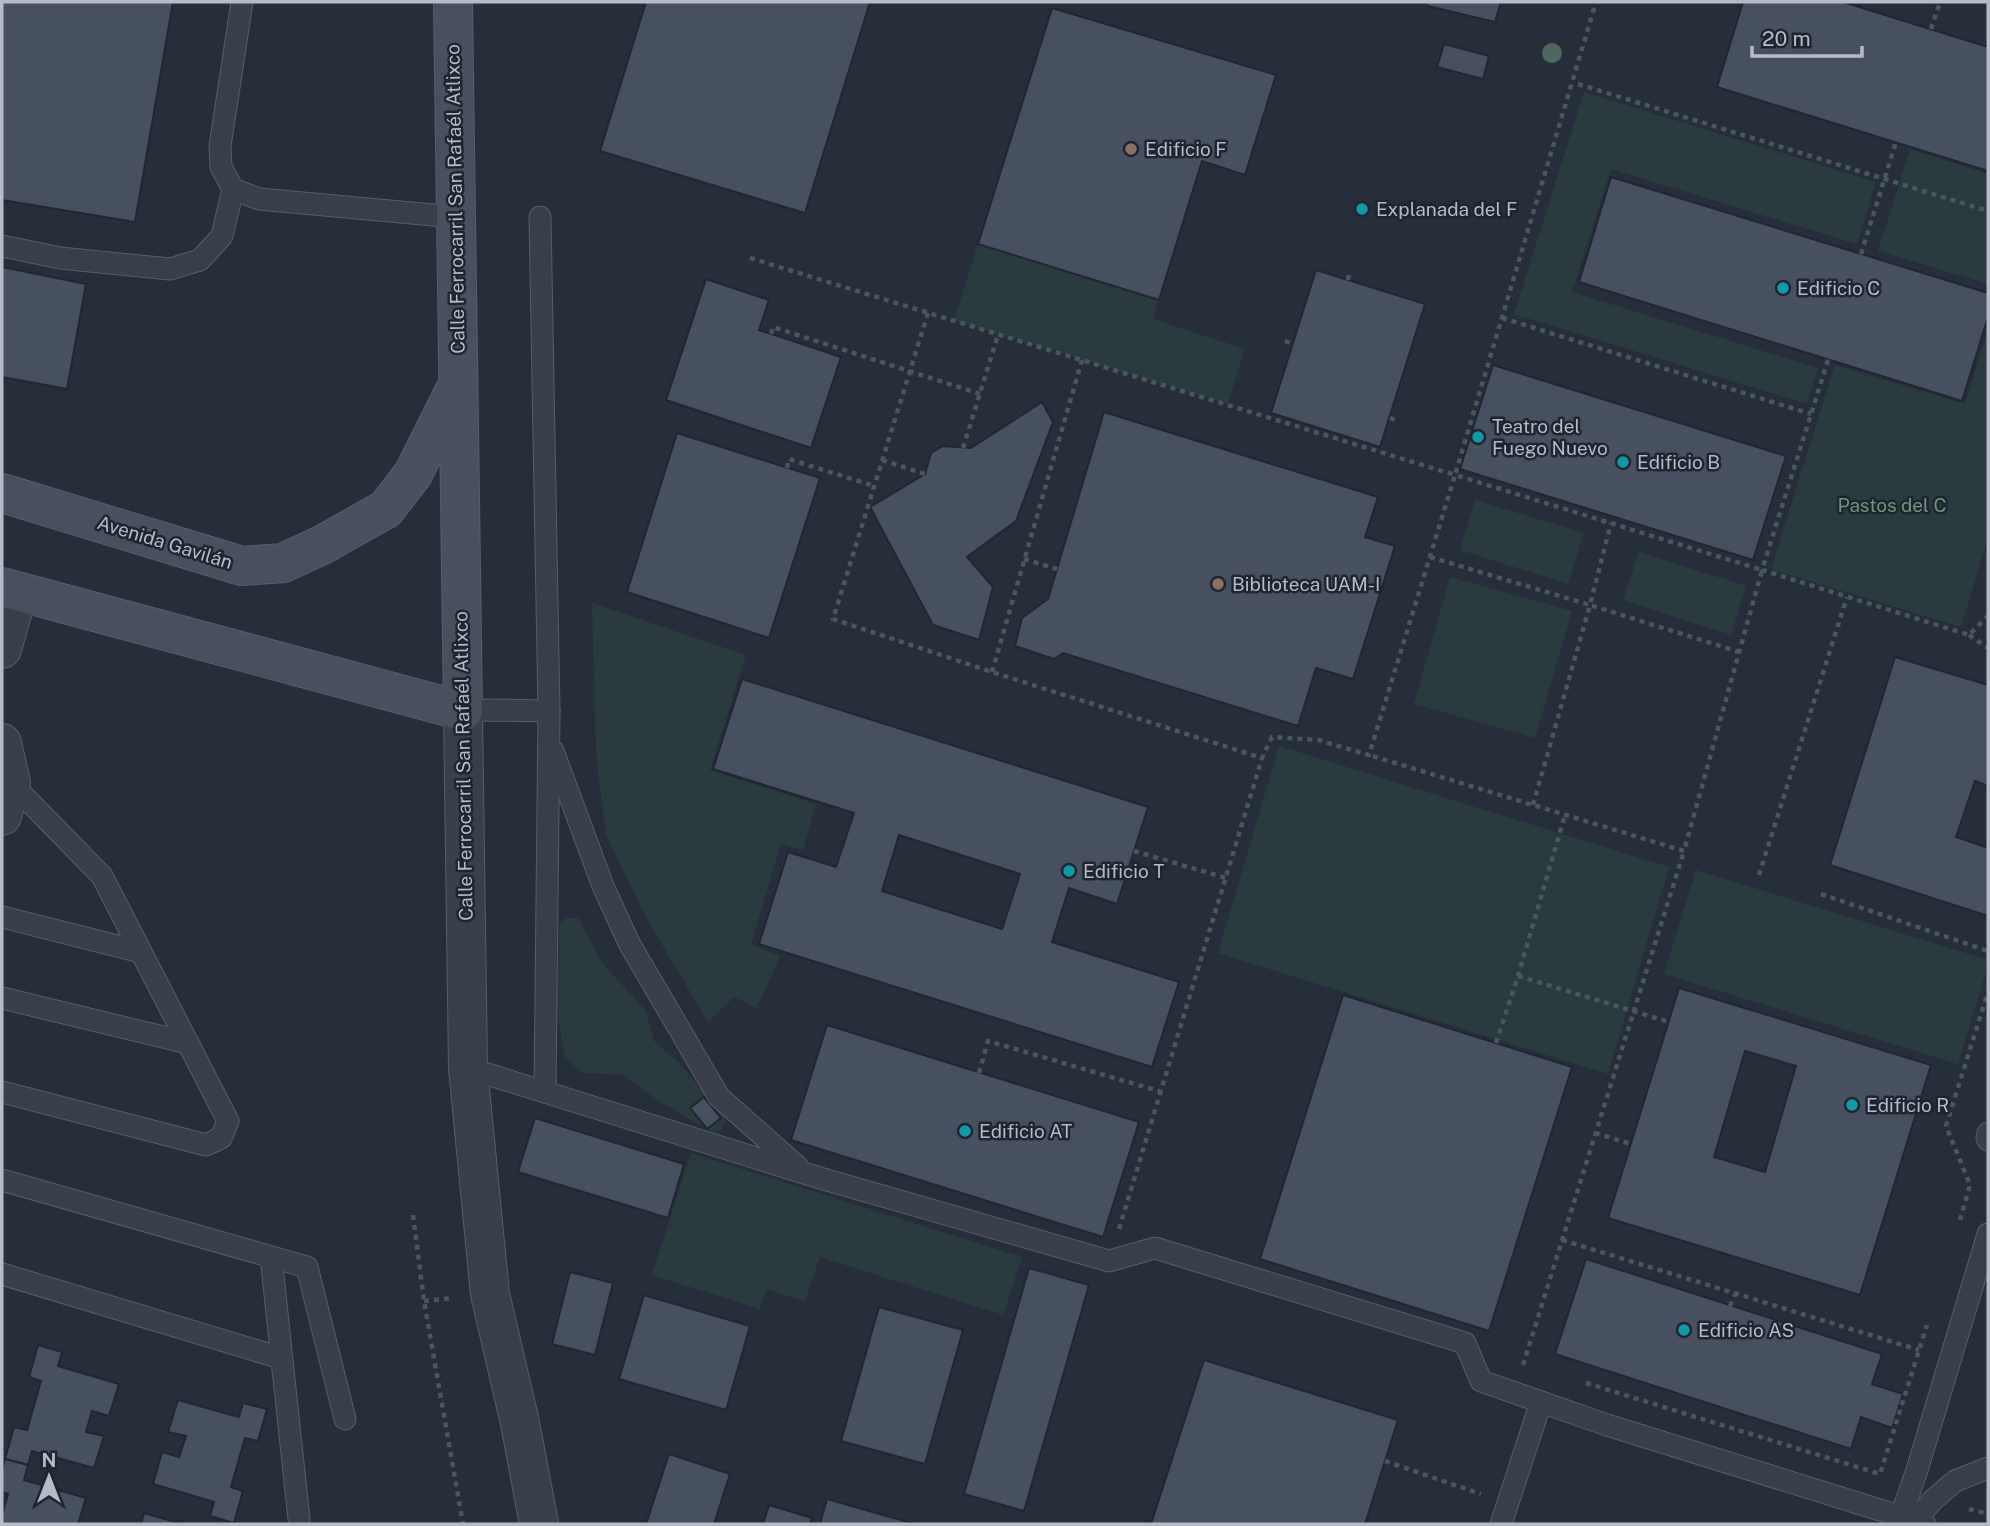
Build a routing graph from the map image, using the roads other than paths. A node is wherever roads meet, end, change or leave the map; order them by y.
1 (242, 2) edge
2 (453, 2) edge
3 (233, 189) junction
4 (455, 217) junction
5 (540, 217) dead end
6 (2, 246) edge
7 (457, 385) junction
8 (2, 493) edge
9 (10, 590) edge
10 (2, 649) edge
11 (463, 711) junction
12 (549, 711) junction
13 (549, 738) junction
14 (2, 743) edge
15 (7, 799) edge
16 (2, 917) edge
17 (141, 952) junction
18 (2, 998) edge
19 (188, 1042) junction
20 (468, 1068) junction
21 (2, 1092) edge
22 (544, 1092) junction
23 (1988, 1133) edge
24 (1988, 1140) edge
25 (803, 1172) junction
26 (2, 1180) edge
27 (1988, 1234) edge
28 (271, 1257) junction
29 (2, 1274) edge
30 (282, 1358) junction
31 (1541, 1402) junction
32 (345, 1419) dead end
33 (1988, 1468) edge
34 (299, 1519) dead end
35 (1914, 1520) edge
36 (540, 1524) edge
37 (1501, 1524) edge

1 - 3 lane
2 - 4 main road, Calle Ferrocarril San Rafaél Atlixco
3 - 4 lane
3 - 6 lane
4 - 7 main road, Calle Ferrocarril San Rafaél Atlixco
5 - 12 lane
7 - 8 main road, Avenida Gavilán
7 - 11 main road, Calle Ferrocarril San Rafaél Atlixco
9 - 10 street
9 - 11 main road
11 - 12 lane
11 - 20 street, Calle Ferrocarril San Rafaél Atlixco
12 - 13 lane
13 - 22 lane
13 - 25 lane
14 - 15 street
15 - 17 lane
16 - 17 lane
17 - 19 lane
18 - 19 lane
19 - 21 lane
20 - 22 lane
20 - 36 street, Calle Ferrocarril San Rafaél Atlixco
22 - 25 lane
23 - 24 lane
25 - 31 lane
26 - 28 lane
27 - 35 lane
28 - 30 lane
28 - 32 lane
29 - 30 lane
30 - 34 lane
31 - 35 lane
31 - 37 lane
33 - 35 lane

